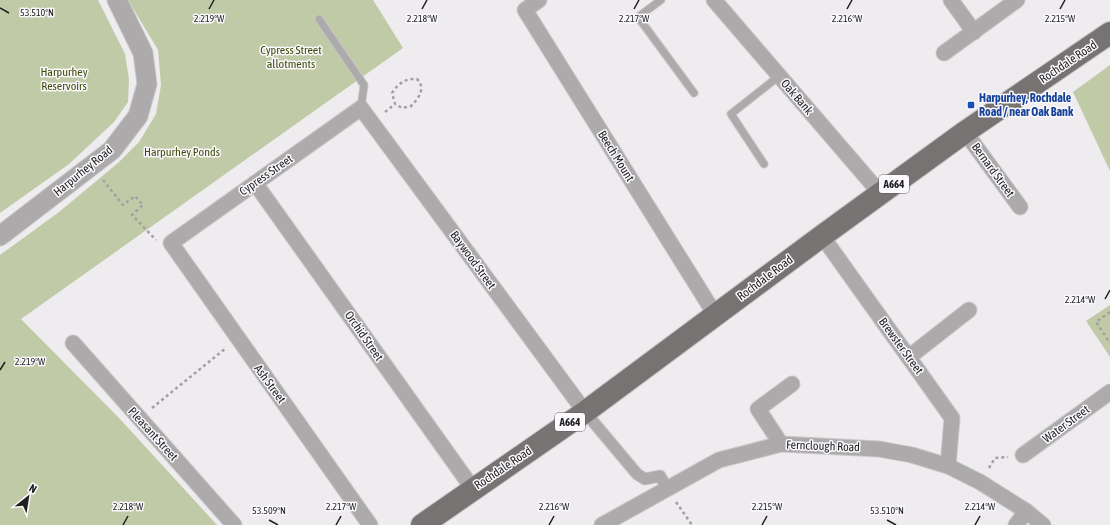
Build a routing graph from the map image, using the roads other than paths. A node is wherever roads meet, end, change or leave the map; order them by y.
1 (117, 0) edge
2 (540, 0) edge
3 (661, 0) edge
4 (714, 0) edge
5 (951, 0) edge
6 (1017, 0) edge
7 (319, 19) dead end
8 (974, 32) junction
9 (1110, 33) edge
10 (944, 53) dead end
11 (779, 76) junction
12 (694, 92) dead end
13 (361, 108) junction
14 (965, 132) junction
15 (764, 164) dead end
16 (255, 183) junction
17 (880, 193) junction
18 (1020, 208) dead end
19 (0, 236) edge
20 (822, 236) junction
21 (170, 243) joint
22 (969, 310) dead end
23 (716, 316) junction
24 (73, 343) dead end
25 (909, 357) junction
26 (792, 384) dead end
27 (1110, 392) edge
28 (585, 412) junction
29 (781, 444) junction
30 (1023, 456) road end
31 (948, 466) junction
32 (667, 488) junction
33 (472, 489) junction
34 (1026, 511) junction
35 (234, 525) edge
36 (370, 525) edge
37 (422, 525) edge
38 (602, 525) edge
39 (1016, 525) edge
40 (1043, 525) edge

1 - 19 street, Harpurhey Road
2 - 23 street, Beech Mount
3 - 12 lane
4 - 11 street, Oak Bank
5 - 8 street
6 - 8 street
7 - 13 lane
8 - 10 street
9 - 14 main road, Rochdale Road / A664
11 - 15 lane
11 - 17 street, Oak Bank
13 - 16 street, Cypress Street
13 - 28 street, Baywood Street
14 - 17 main road, Rochdale Road / A664
14 - 18 street, Bernard Street
16 - 21 street, Cypress Street
16 - 33 street, Orchid Street
17 - 20 main road, Rochdale Road / A664
20 - 23 main road, Rochdale Road / A664
20 - 25 street, Brewster Street
21 - 36 street, Ash Street
22 - 25 street
23 - 28 main road, Rochdale Road / A664
24 - 35 street, Pleasant Street
25 - 31 street, Brewster Street
26 - 29 street
27 - 30 street, Water Street
28 - 32 street
28 - 33 main road, Rochdale Road / A664
29 - 31 street, Fernclough Road
29 - 32 street, Fernclough Road
31 - 34 street, Fernclough Road
32 - 38 street, Fernclough Road
33 - 37 main road, Rochdale Road / A664
34 - 39 street
34 - 40 street, Fernclough Road

